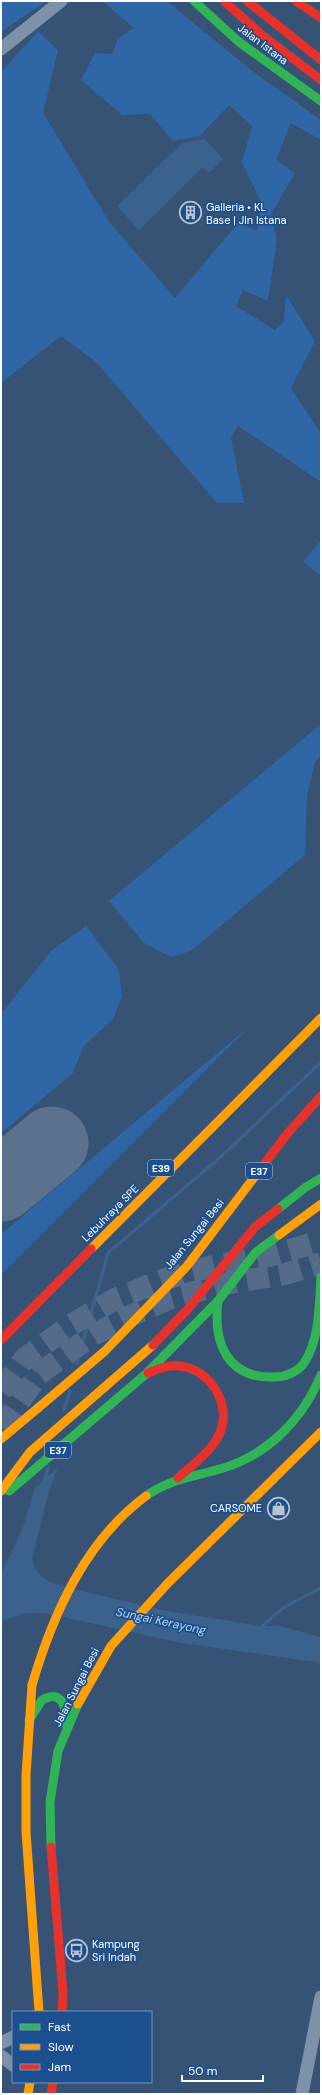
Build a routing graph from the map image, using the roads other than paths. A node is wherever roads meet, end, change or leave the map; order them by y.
1 (61, 1) edge
2 (194, 1) edge
3 (224, 1) edge
4 (248, 1) edge
5 (301, 3) edge
6 (321, 18) edge
7 (1, 49) edge
8 (321, 60) edge
9 (321, 80) edge
10 (321, 101) edge
11 (321, 1007) edge
12 (321, 1018) edge
13 (321, 1096) edge
14 (321, 1178) edge
15 (321, 1204) edge
16 (321, 1277) edge
17 (218, 1301) junction
18 (1, 1329) edge
19 (1, 1340) edge
20 (146, 1374) junction
21 (321, 1375) edge
22 (321, 1432) edge
23 (1, 1439) edge
24 (178, 1478) junction
25 (1, 1491) edge
26 (1, 1497) edge
27 (29, 1721) junction
28 (67, 1729) junction
29 (321, 1997) edge
30 (38, 2011) edge
31 (62, 2011) edge
32 (12, 2038) edge
33 (1, 2043) edge
34 (1, 2056) edge
35 (12, 2064) edge
36 (53, 2083) edge
37 (51, 2094) edge
38 (302, 2094) edge

1 - 7 street
2 - 10 main road, Jalan Istana
3 - 9 main road
4 - 8 main road, Jalan Istana
5 - 6 main road
11 - 18 main road, Lebuhraya SPE / E39
12 - 19 main road, Lebuhraya SPE / E39
13 - 23 main road, Jalan Sungai Besi / E37
14 - 25 main road
15 - 17 main road, E37
16 - 17 main road
17 - 20 main road, E37
20 - 24 main road
20 - 26 main road, E37
21 - 24 main road
22 - 28 main road, Jalan Sungai Besi
24 - 27 main road
27 - 28 main road
27 - 30 main road
28 - 31 main road, Jalan Sungai Besi
29 - 38 street
32 - 33 street
34 - 35 street
36 - 37 main road

